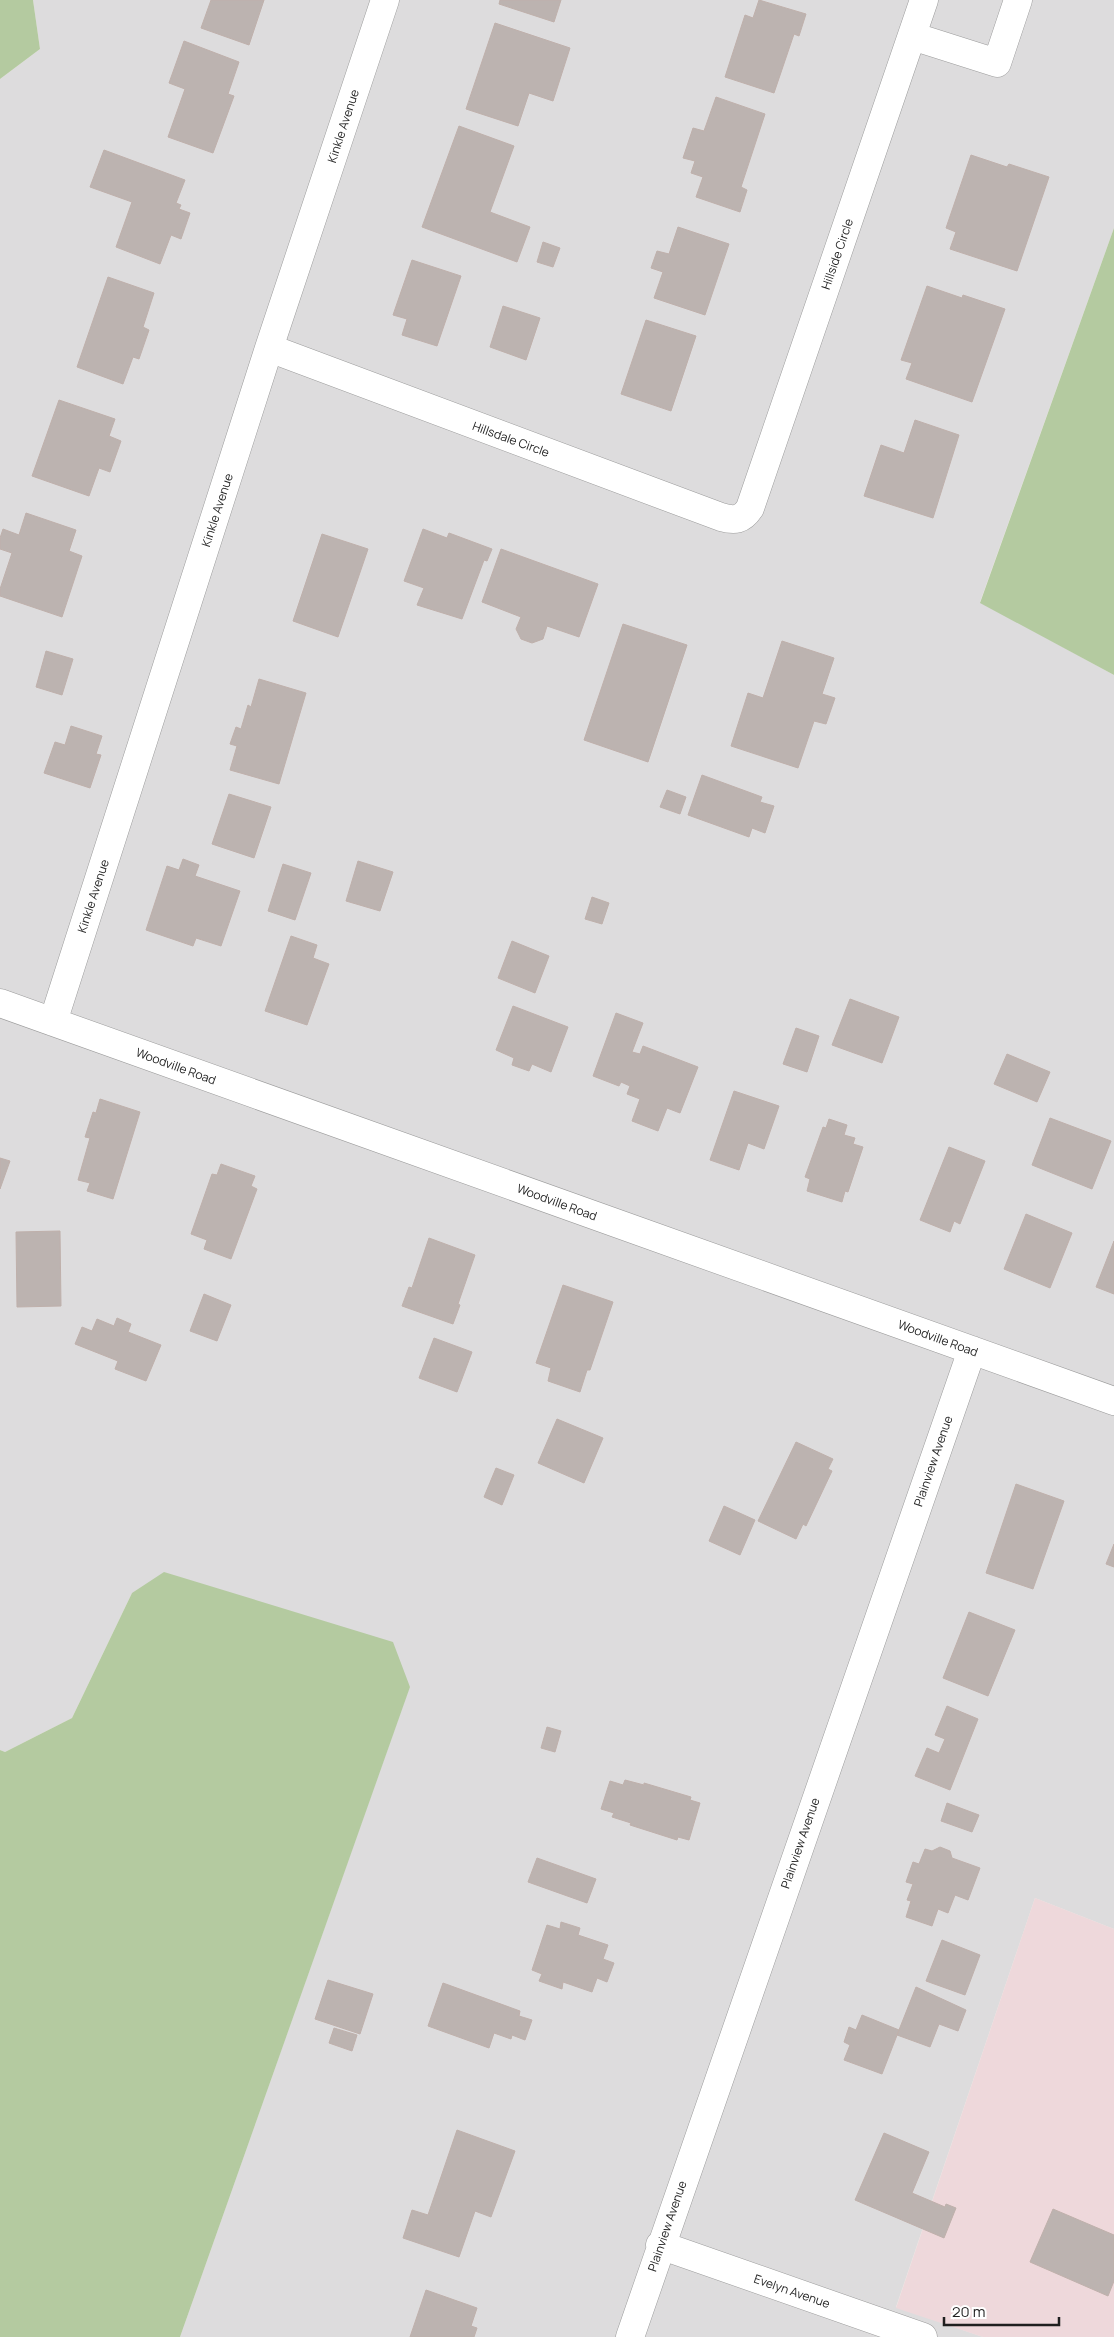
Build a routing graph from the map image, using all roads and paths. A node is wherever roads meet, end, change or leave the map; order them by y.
1 (385, 0) edge
2 (924, 0) edge
3 (1018, 0) edge
4 (912, 36) junction
5 (269, 348) junction
6 (750, 508) joint
7 (0, 1003) edge
8 (53, 1022) junction
9 (972, 1350) junction
10 (1114, 1401) edge
11 (660, 2245) junction
12 (630, 2337) edge
13 (924, 2337) edge

1 - 5 street, Kinkle Avenue
2 - 4 street, Hillside Circle
3 - 4 street
4 - 6 street, Hillside Circle
5 - 6 street, Hillsdale Circle
5 - 8 street, Kinkle Avenue
7 - 8 street, Woodville Road
8 - 9 street, Woodville Road
9 - 10 street, Woodville Road
9 - 11 street, Plainview Avenue
11 - 12 street, Plainview Avenue
11 - 13 street, Evelyn Avenue

